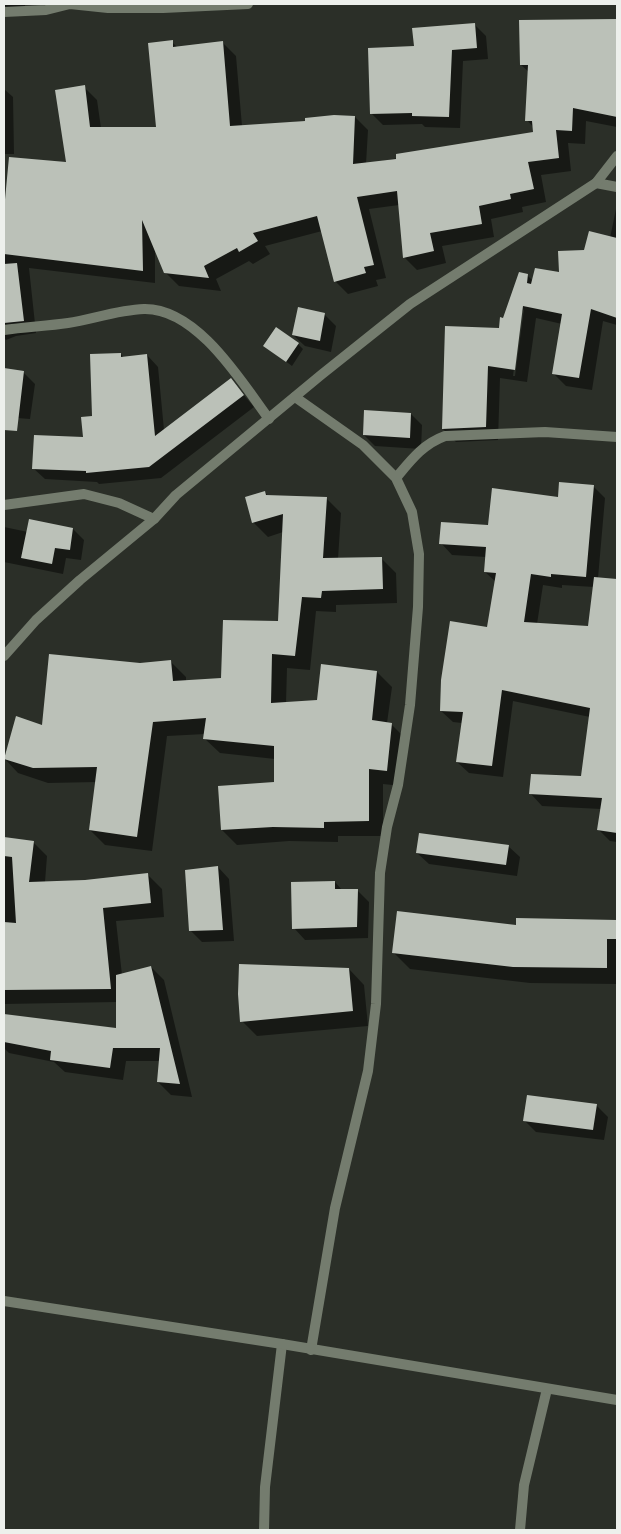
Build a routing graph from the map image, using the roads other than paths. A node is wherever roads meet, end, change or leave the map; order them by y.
1 (248, 4) edge
2 (4, 12) edge
3 (617, 156) edge
4 (596, 183) junction
5 (617, 187) edge
6 (4, 330) edge
7 (295, 397) junction
8 (269, 419) junction
9 (617, 437) edge
10 (396, 478) junction
11 (4, 505) edge
12 (154, 519) junction
13 (4, 656) edge
14 (4, 1301) edge
15 (282, 1344) junction
16 (311, 1350) junction
17 (546, 1389) junction
18 (617, 1400) edge
19 (264, 1530) edge
20 (520, 1530) edge

1 - 2 street
3 - 4 street
4 - 5 street
4 - 7 street
6 - 8 street
7 - 8 street
7 - 10 street
8 - 12 street
9 - 10 street
10 - 16 street
11 - 12 street
12 - 13 street
14 - 15 street
15 - 16 street
15 - 19 street
16 - 17 street
17 - 18 street
17 - 20 street

